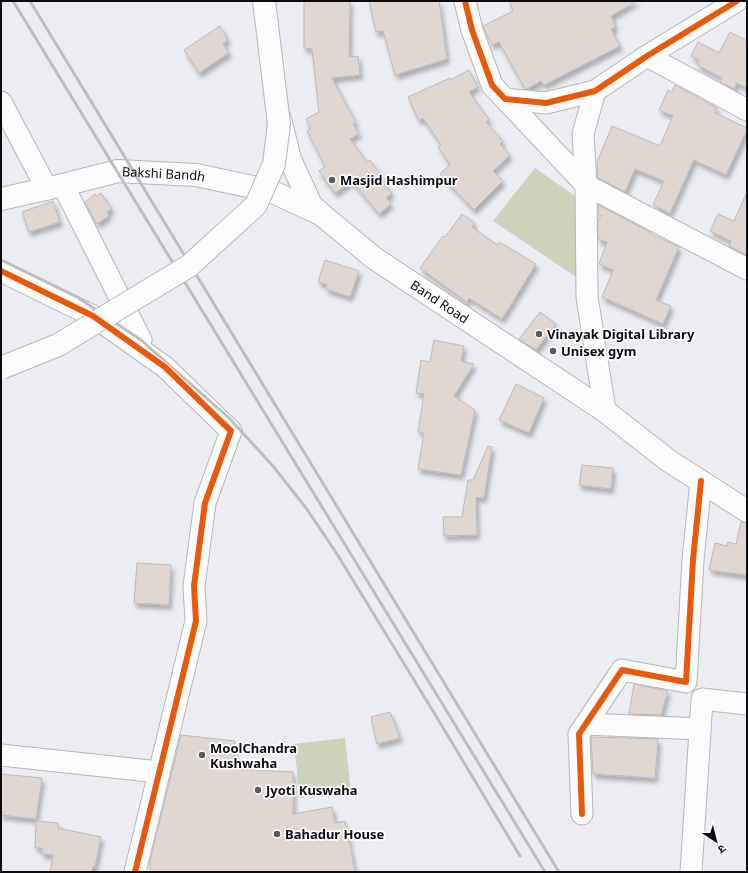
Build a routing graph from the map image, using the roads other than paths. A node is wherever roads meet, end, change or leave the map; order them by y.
1 (265, 1) edge
2 (465, 1) edge
3 (737, 1) edge
4 (647, 56) junction
5 (595, 91) junction
6 (505, 99) junction
7 (1, 102) edge
8 (747, 110) edge
9 (586, 185) junction
10 (55, 187) junction
11 (1, 199) edge
12 (322, 215) junction
13 (747, 269) edge
14 (1, 271) edge
15 (141, 340) dead end
16 (1, 368) edge
17 (605, 411) junction
18 (701, 481) junction
19 (747, 511) edge
20 (747, 704) edge
21 (586, 724) junction
22 (700, 729) junction
23 (1, 755) edge
24 (159, 772) junction
25 (582, 814) dead end
26 (135, 872) edge
27 (691, 872) edge

1 - 12 main road, Band Road
1 - 16 main road, bridge
2 - 6 street
3 - 4 street
4 - 5 street
4 - 8 street
5 - 6 street
5 - 9 street
6 - 9 street
7 - 10 street
9 - 13 street
9 - 17 street
10 - 11 main road, Bakshi Bandh
10 - 12 main road, Bakshi Bandh
10 - 15 street
12 - 17 main road, Band Road
14 - 24 street
17 - 18 main road, Band Road
18 - 19 main road, Band Road
18 - 21 street
20 - 22 street
21 - 22 street
21 - 25 street
22 - 27 street
23 - 24 street
24 - 26 street

